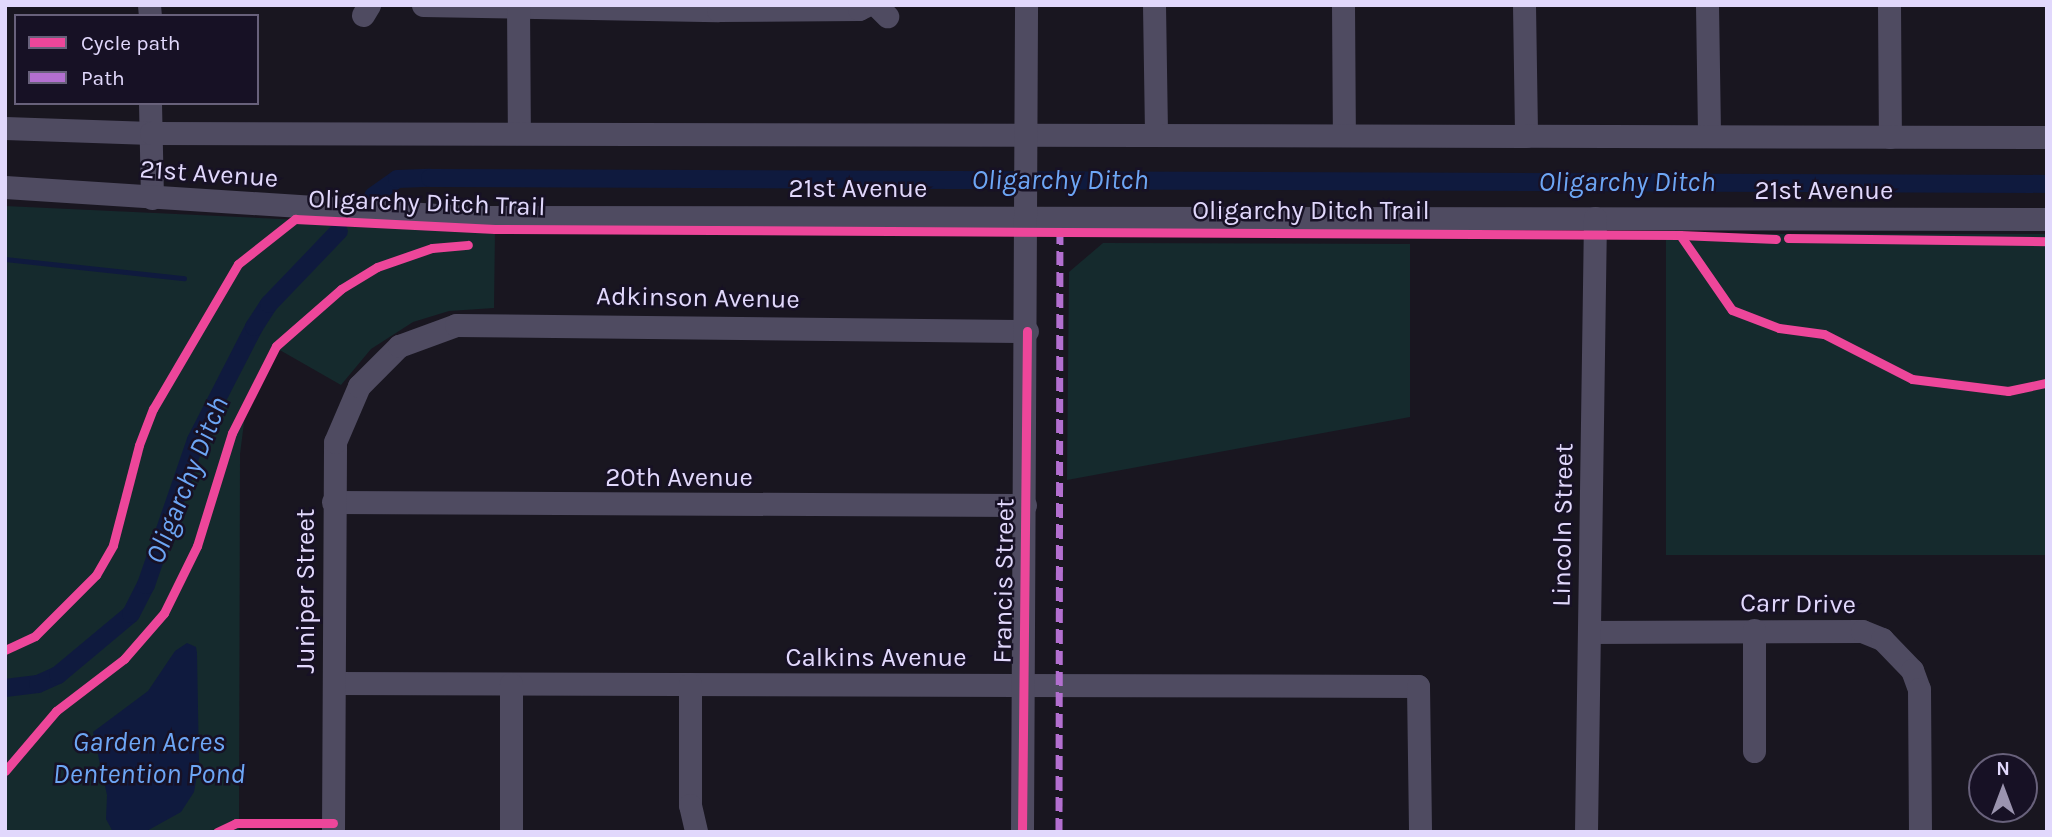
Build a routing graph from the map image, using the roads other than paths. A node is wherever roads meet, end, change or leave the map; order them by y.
1 (423, 5) edge
2 (1026, 5) edge
3 (1154, 5) edge
4 (1343, 5) edge
5 (1524, 5) edge
6 (1707, 5) edge
7 (1889, 5) edge
8 (518, 8) edge
9 (876, 9) edge
10 (150, 105) edge
11 (5, 128) edge
12 (151, 133) junction
13 (519, 134) junction
14 (1027, 135) junction
15 (1156, 135) junction
16 (1344, 135) junction
17 (1526, 136) junction
18 (1709, 136) junction
19 (1890, 137) junction
20 (2047, 137) edge
21 (5, 187) edge
22 (152, 198) junction
23 (1028, 207) junction
24 (1595, 218) junction
25 (2047, 219) edge
26 (1027, 331) junction
27 (378, 363) joint
28 (334, 502) junction
29 (1025, 505) junction
30 (1754, 630) junction
31 (1589, 632) junction
32 (335, 683) junction
33 (512, 684) junction
34 (690, 684) junction
35 (1024, 687) junction
36 (1754, 751) dead end
37 (333, 832) edge
38 (511, 832) edge
39 (696, 832) edge
40 (1022, 832) edge
41 (1420, 832) edge
42 (1586, 832) edge
43 (1920, 832) edge

1 - 8 street
2 - 14 street, Francis Street
3 - 15 street
4 - 16 street
5 - 17 street
6 - 18 street
7 - 19 street
8 - 9 street
8 - 13 street
10 - 12 street
11 - 12 street, 21st Avenue
12 - 13 street, 21st Avenue
12 - 22 street
13 - 14 street, 21st Avenue
14 - 15 street, 21st Avenue
14 - 23 street, Francis Street
15 - 16 street, 21st Avenue
16 - 17 street, 21st Avenue
17 - 18 street, 21st Avenue
18 - 19 street, 21st Avenue
19 - 20 street, 21st Avenue
21 - 22 street, 21st Avenue
22 - 23 street, 21st Avenue
23 - 24 street, 21st Avenue
23 - 26 street, Francis Street
24 - 25 street, 21st Avenue
24 - 31 street, Lincoln Street
26 - 27 street, Adkinson Avenue
26 - 29 street, Francis Street
27 - 28 street, Juniper Street
28 - 29 street, 20th Avenue
28 - 32 street, Juniper Street
29 - 35 street, Francis Street
30 - 31 street, Carr Drive
30 - 36 street
30 - 43 street, Carr Drive
31 - 42 street, Lincoln Street
32 - 33 street, Calkins Avenue
32 - 37 street, Juniper Street
33 - 34 street, Calkins Avenue
33 - 38 street
34 - 35 street, Calkins Avenue
34 - 39 street
35 - 40 street, Francis Street
35 - 41 street, Calkins Avenue

